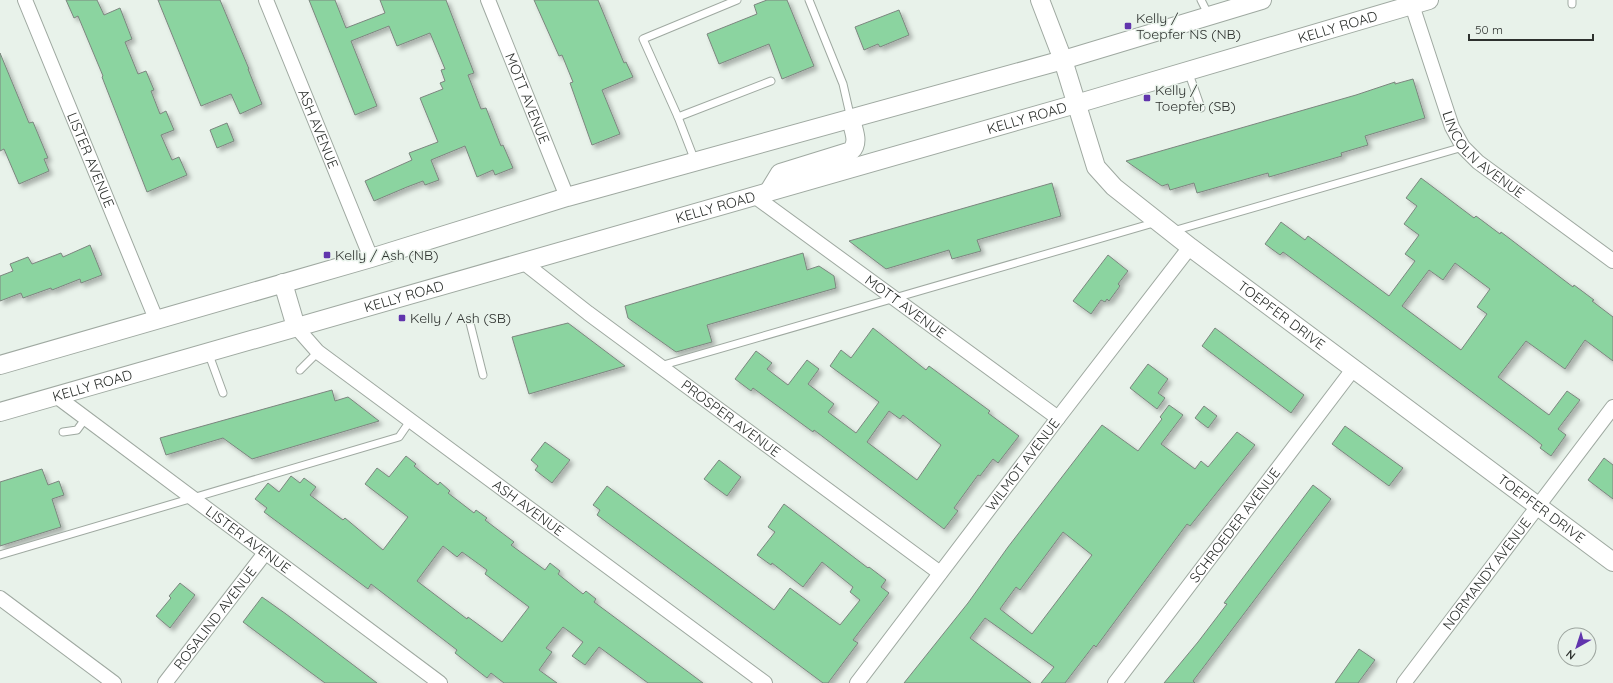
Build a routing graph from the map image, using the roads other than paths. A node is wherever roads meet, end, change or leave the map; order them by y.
1 (25, 0) edge
2 (266, 0) edge
3 (488, 0) edge
4 (737, 0) edge
5 (809, 0) edge
6 (1040, 0) edge
7 (1201, 0) edge
8 (1262, 0) edge
9 (1429, 0) edge
10 (1411, 3) edge
11 (1209, 16) junction
12 (1063, 60) junction
13 (1188, 70) junction
14 (771, 81) dead end
15 (1076, 104) junction
16 (1202, 108) dead end
17 (678, 117) junction
18 (851, 119) junction
19 (1463, 147) junction
20 (696, 162) junction
21 (761, 193) junction
22 (567, 197) junction
23 (1164, 227) junction
24 (1190, 247) junction
25 (371, 258) junction
26 (1613, 261) edge
27 (523, 262) junction
28 (283, 283) junction
29 (894, 298) junction
30 (156, 319) junction
31 (469, 319) dead end
32 (296, 327) junction
33 (208, 352) junction
34 (318, 352) junction
35 (0, 365) edge
36 (660, 366) junction
37 (1354, 368) junction
38 (300, 370) dead end
39 (483, 375) dead end
40 (223, 392) dead end
41 (56, 396) junction
42 (1613, 407) edge
43 (0, 412) edge
44 (1058, 418) junction
45 (86, 419) junction
46 (410, 421) junction
47 (63, 432) dead end
48 (193, 499) junction
49 (1539, 506) junction
50 (265, 553) junction
51 (0, 555) edge
52 (1613, 562) edge
53 (940, 573) junction
54 (0, 598) edge
55 (114, 683) edge
56 (165, 683) edge
57 (440, 683) edge
58 (765, 683) edge
59 (856, 683) edge
60 (1115, 683) edge
61 (1404, 683) edge

1 - 30 street, LISTER AVENUE
2 - 25 street, ASH AVENUE
3 - 22 street, MOTT AVENUE
4 - 17 lane
5 - 18 lane
6 - 12 street, TOEPFER DRIVE
7 - 11 lane
8 - 11 street
9 - 10 street, KELLY ROAD
10 - 13 street, KELLY ROAD
10 - 19 street, LINCOLN AVENUE
11 - 12 street
12 - 15 street, TOEPFER DRIVE
12 - 18 street
13 - 15 street, KELLY ROAD
13 - 16 lane
14 - 17 lane
15 - 21 street, KELLY ROAD
15 - 23 street, TOEPFER DRIVE
17 - 20 lane
18 - 20 street
18 - 21 street
19 - 23 lane
19 - 26 street, LINCOLN AVENUE
20 - 22 street
21 - 27 street, KELLY ROAD
21 - 29 street, MOTT AVENUE
22 - 25 street
23 - 24 street, TOEPFER DRIVE
23 - 29 lane
24 - 37 street, TOEPFER DRIVE
24 - 44 street, WILMOT AVENUE
25 - 28 street
27 - 32 street, KELLY ROAD
27 - 36 street, PROSPER AVENUE
28 - 30 street
28 - 32 street
29 - 36 lane
29 - 44 street, MOTT AVENUE
30 - 35 street
31 - 39 lane
32 - 33 street, KELLY ROAD
32 - 34 street, ASH AVENUE
33 - 40 lane
33 - 41 street, KELLY ROAD
34 - 38 lane
34 - 46 street, ASH AVENUE
36 - 53 street, PROSPER AVENUE
37 - 49 street, TOEPFER DRIVE
37 - 60 street, SCHROEDER AVENUE
41 - 43 street, KELLY ROAD
41 - 45 street, LISTER AVENUE
42 - 49 street, NORMANDY AVENUE
44 - 53 street, WILMOT AVENUE
45 - 47 lane
45 - 48 street, LISTER AVENUE
46 - 48 lane
46 - 58 street, ASH AVENUE
48 - 50 street, LISTER AVENUE
48 - 51 lane
49 - 52 street, TOEPFER DRIVE
49 - 61 street, NORMANDY AVENUE
50 - 56 street, ROSALIND AVENUE
50 - 57 street, LISTER AVENUE
53 - 59 street, WILMOT AVENUE
54 - 55 street

